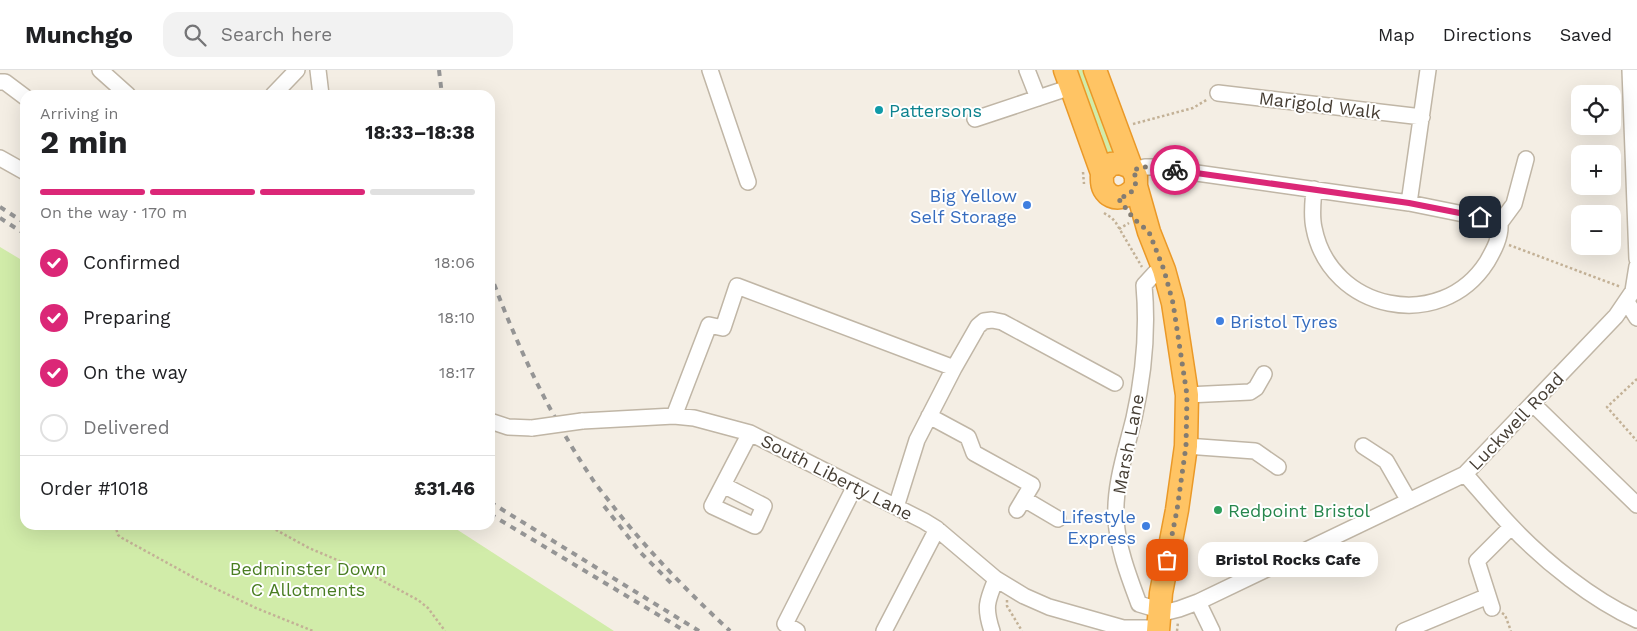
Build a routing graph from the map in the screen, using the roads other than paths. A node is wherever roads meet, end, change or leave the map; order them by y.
1 (100, 70) edge
2 (297, 70) edge
3 (318, 70) edge
4 (710, 70) edge
5 (1027, 70) edge
6 (1095, 70) edge
7 (1428, 70) edge
8 (1630, 70) edge
9 (1068, 78) edge
10 (0, 82) edge
11 (122, 90) edge
12 (278, 90) edge
13 (320, 90) edge
14 (20, 93) edge
15 (1218, 93) road end
16 (1038, 98) junction
17 (1634, 100) edge
18 (1422, 117) junction
19 (975, 119) dead end
20 (0, 158) edge
21 (1526, 160) dead end
22 (20, 169) edge
23 (1102, 173) junction
24 (1129, 180) junction
25 (748, 182) dead end
26 (1314, 190) junction
27 (1409, 203) junction
28 (1636, 205) edge
29 (1500, 223) junction
30 (1637, 259) edge
31 (1637, 266) edge
32 (1164, 270) junction
33 (1630, 297) junction
34 (1637, 318) edge
35 (954, 368) junction
36 (1264, 374) dead end
37 (1115, 382) dead end
38 (1187, 395) junction
39 (1533, 404) junction
40 (674, 416) junction
41 (929, 416) junction
42 (495, 423) edge
43 (750, 433) junction
44 (1186, 446) junction
45 (1363, 446) dead end
46 (1278, 467) dead end
47 (1465, 474) junction
48 (723, 485) dead end
49 (855, 486) junction
50 (1409, 501) junction
51 (1637, 505) edge
52 (896, 507) junction
53 (1058, 518) dead end
54 (1511, 526) junction
55 (937, 529) junction
56 (1002, 582) junction
57 (1198, 602) junction
58 (1637, 620) edge
59 (1158, 621) edge
60 (791, 627) edge
61 (884, 631) edge
62 (992, 631) edge
63 (1212, 631) edge
64 (1404, 631) edge

1 - 11 street
2 - 12 street
3 - 13 street
4 - 25 street
5 - 16 street
6 - 24 highway
7 - 18 street
8 - 17 street
9 - 16 street
9 - 23 highway
10 - 14 street
15 - 18 street, Marigold Walk
16 - 19 street
17 - 28 street
18 - 27 street
20 - 22 street
21 - 29 street
23 - 24 highway
23 - 24 highway
24 - 26 street
24 - 32 highway
26 - 27 street
26 - 29 street
27 - 29 street
28 - 30 street
31 - 33 street, Luckwell Road
32 - 38 highway
32 - 59 street, Marsh Lane
33 - 34 street
33 - 39 street, Luckwell Road
35 - 37 street
35 - 40 street
35 - 41 street
36 - 38 street
38 - 44 highway
39 - 47 street, Luckwell Road
39 - 51 street
40 - 42 street, South Liberty Lane, bridge
40 - 43 street, South Liberty Lane
41 - 52 street
41 - 53 street
43 - 48 street
43 - 49 street, South Liberty Lane
44 - 46 street
44 - 59 highway
45 - 50 street
47 - 50 street, Luckwell Road
47 - 54 street
49 - 52 street, South Liberty Lane
49 - 60 street
50 - 57 street, Luckwell Road
52 - 55 street, South Liberty Lane
54 - 58 street
54 - 64 street
55 - 56 street, South Liberty Lane
55 - 61 street
56 - 59 street, South Liberty Lane
56 - 62 street
57 - 59 street, Luckwell Road
57 - 63 street

